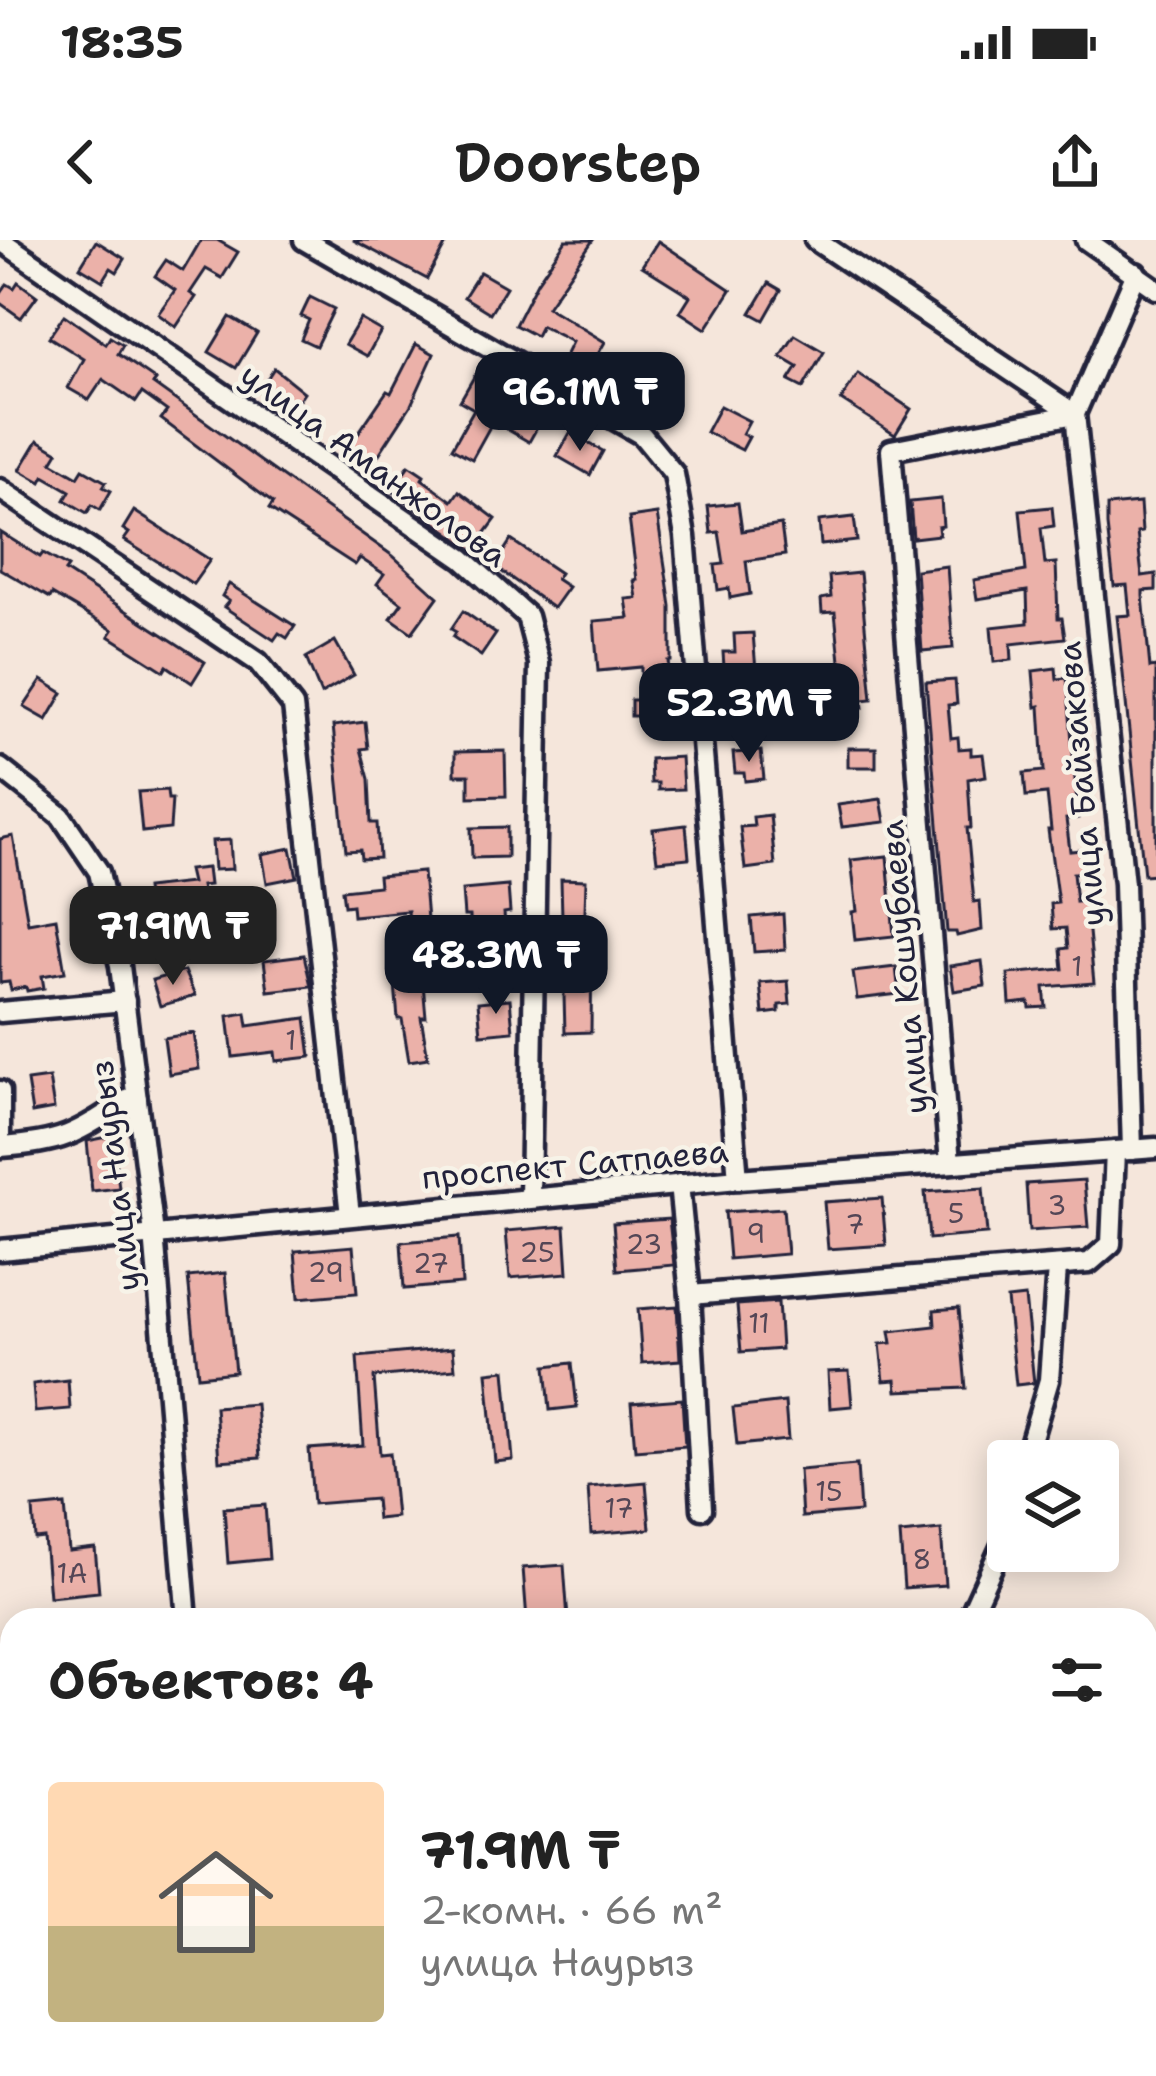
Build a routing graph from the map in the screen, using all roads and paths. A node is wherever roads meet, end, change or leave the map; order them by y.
1 (0, 240) edge
2 (304, 240) edge
3 (815, 240) edge
4 (1086, 240) edge
5 (1136, 273) junction
6 (1156, 290) edge
7 (1075, 413) junction
8 (0, 488) edge
9 (0, 768) edge
10 (125, 1001) junction
11 (0, 1012) edge
12 (0, 1091) edge
13 (137, 1099) junction
14 (1, 1147) edge
15 (1156, 1148) edge
16 (1123, 1150) junction
17 (950, 1162) junction
18 (738, 1179) junction
19 (679, 1184) junction
20 (530, 1198) junction
21 (350, 1215) junction
22 (154, 1234) junction
23 (0, 1250) edge
24 (1057, 1268) junction
25 (690, 1295) junction
26 (1031, 1440) edge
27 (702, 1509) dead end
28 (990, 1572) edge
29 (187, 1608) edge
30 (973, 1608) edge

1 - 20 street, улица Аманжолова
2 - 18 street
3 - 7 street
4 - 5 street
5 - 6 street
5 - 7 street, улица Байзакова
7 - 16 street, улица Байзакова
7 - 17 street, улица Кошубаева
8 - 21 street
9 - 10 street, улица Наурыз
10 - 11 street
10 - 13 street, улица Наурыз
12 - 14 street
13 - 14 street
13 - 22 street, улица Наурыз
15 - 16 street, проспект Сатпаева
16 - 17 street, проспект Сатпаева
16 - 24 street, улица Байзакова
17 - 18 street, проспект Сатпаева
18 - 19 street, проспект Сатпаева
19 - 20 street, проспект Сатпаева
19 - 25 street
20 - 21 street, проспект Сатпаева
21 - 22 street, проспект Сатпаева
22 - 23 street, проспект Сатпаева
22 - 29 street, улица Наурыз
24 - 25 street
24 - 26 street
25 - 27 street
28 - 30 street

